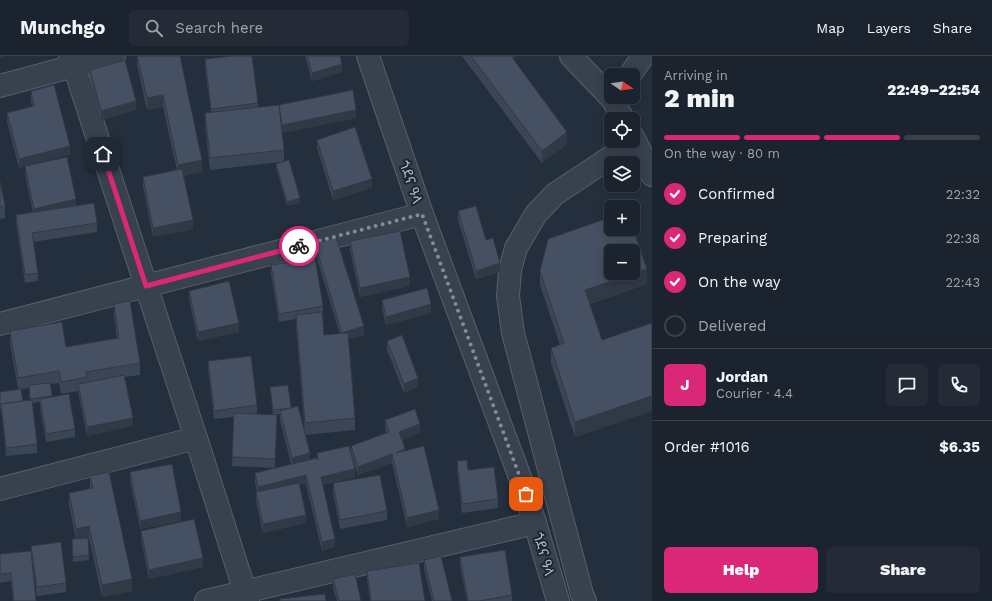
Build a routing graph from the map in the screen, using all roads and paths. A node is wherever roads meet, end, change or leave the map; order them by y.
1 (114, 56) edge
2 (368, 56) edge
3 (570, 56) edge
4 (643, 56) edge
5 (72, 61) edge
6 (635, 68) edge
7 (0, 86) edge
8 (604, 88) edge
9 (621, 148) edge
10 (638, 148) edge
11 (652, 175) edge
12 (422, 214) junction
13 (146, 286) junction
14 (0, 324) edge
15 (196, 438) junction
16 (0, 489) edge
17 (535, 524) junction
18 (246, 596) edge
19 (206, 601) edge
20 (558, 601) edge
21 (585, 601) edge

1 - 5 street
2 - 12 street, ጎደና ዓላ
3 - 8 street
4 - 6 street
5 - 7 street
5 - 13 street
9 - 21 street
10 - 11 street
12 - 13 street
12 - 17 street, ጎደና ዓላ
13 - 14 street
13 - 15 street
15 - 16 street
15 - 18 street
17 - 18 street
17 - 20 street, ጎደና ዓላ
18 - 19 street

